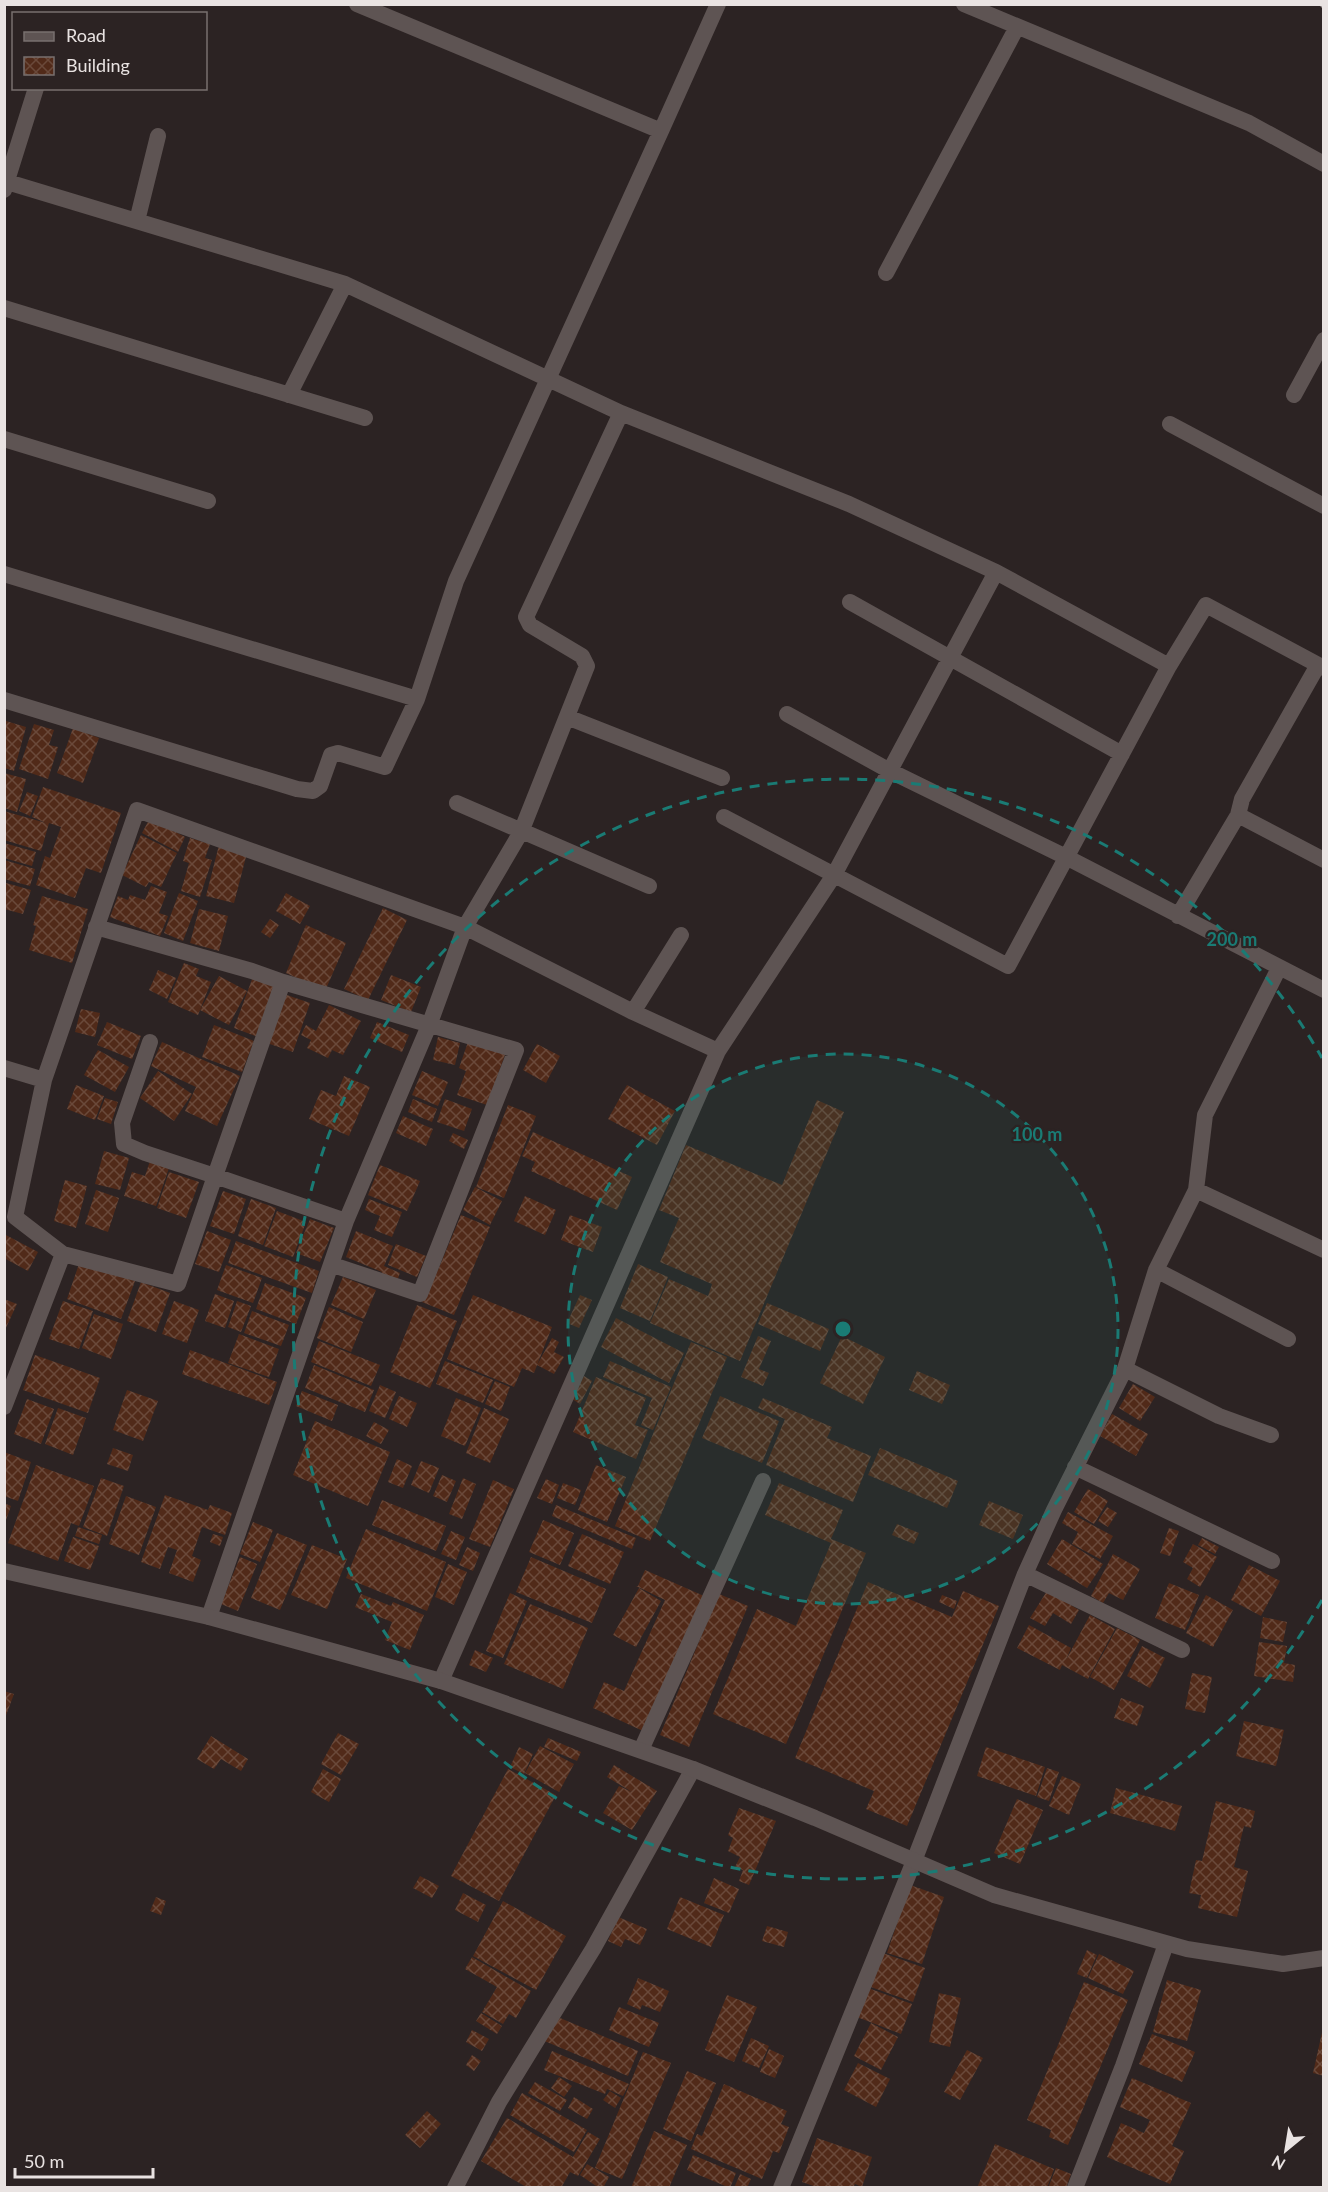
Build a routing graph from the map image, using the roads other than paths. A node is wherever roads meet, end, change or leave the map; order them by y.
1 (357, 4) edge
2 (718, 4) edge
3 (964, 4) edge
4 (1017, 27) junction
5 (35, 90) edge
6 (661, 131) junction
7 (158, 136) dead end
8 (1323, 164) edge
9 (5, 184) edge
10 (137, 221) junction
11 (886, 273) dead end
12 (345, 284) junction
13 (4, 308) edge
14 (1323, 340) edge
15 (548, 379) junction
16 (289, 395) junction
17 (1294, 395) dead end
18 (621, 413) junction
19 (365, 418) dead end
20 (1170, 424) dead end
21 (4, 439) edge
22 (208, 501) dead end
23 (1323, 506) edge
24 (996, 572) junction
25 (4, 574) edge
26 (850, 603) dead end
27 (951, 658) junction
28 (1169, 666) junction
29 (1321, 666) edge
30 (417, 699) junction
31 (6, 706) edge
32 (787, 714) dead end
33 (567, 717) junction
34 (1122, 753) junction
35 (890, 771) junction
36 (722, 778) dead end
37 (457, 803) dead end
38 (1238, 815) junction
39 (724, 817) dead end
40 (521, 832) junction
41 (1066, 857) junction
42 (1323, 860) edge
43 (834, 875) junction
44 (650, 886) dead end
45 (1178, 916) junction
46 (96, 927) junction
47 (465, 927) junction
48 (681, 935) dead end
49 (1280, 968) junction
50 (283, 982) junction
51 (1323, 990) edge
52 (633, 1012) junction
53 (430, 1023) junction
54 (150, 1042) dead end
55 (718, 1051) junction
56 (4, 1068) edge
57 (44, 1080) junction
58 (215, 1176) junction
59 (1196, 1190) junction
60 (346, 1221) junction
61 (1323, 1250) edge
62 (63, 1254) junction
63 (333, 1265) junction
64 (1156, 1270) junction
65 (1288, 1339) dead end
66 (1125, 1369) junction
67 (4, 1407) edge
68 (1271, 1435) dead end
69 (1076, 1467) junction
70 (763, 1481) dead end
71 (1272, 1561) dead end
72 (4, 1570) edge
73 (1025, 1574) junction
74 (209, 1617) junction
75 (1182, 1650) dead end
76 (441, 1681) junction
77 (641, 1749) junction
78 (693, 1768) junction
79 (914, 1861) junction
80 (1166, 1944) junction
81 (1323, 1958) edge
82 (455, 2187) edge
83 (781, 2187) edge
84 (1075, 2187) edge

1 - 6 street
2 - 6 street
3 - 4 street
4 - 8 street
4 - 11 street
5 - 9 street
6 - 15 street
7 - 10 street
9 - 10 street
10 - 12 street
12 - 15 street
12 - 16 street
13 - 16 street
14 - 17 street
15 - 18 street
15 - 30 street
16 - 19 street
18 - 24 street
18 - 33 street
20 - 23 street
21 - 22 street
24 - 27 street
24 - 28 street
25 - 30 street
26 - 27 street
27 - 34 street
27 - 35 street
28 - 29 street
28 - 34 street
29 - 38 street
30 - 31 street
32 - 35 street
33 - 36 street
33 - 40 street
34 - 41 street
35 - 41 street
35 - 43 street
37 - 40 street
38 - 42 street
38 - 45 street
39 - 43 street
40 - 44 street
40 - 47 street
41 - 43 street
41 - 45 street
43 - 55 street
45 - 49 street
46 - 47 street
46 - 50 street
46 - 57 street
47 - 52 street
47 - 53 street
48 - 52 street
49 - 51 street
49 - 59 street
50 - 53 street
50 - 58 street
52 - 55 street
53 - 60 street
53 - 63 street
54 - 58 street
55 - 76 street
56 - 57 street
57 - 62 street
58 - 60 street
58 - 62 street
59 - 61 street
59 - 64 street
60 - 63 street
62 - 67 street
63 - 74 street
64 - 65 street
64 - 66 street
66 - 68 street
66 - 69 street
69 - 71 street
69 - 73 street
70 - 77 street
72 - 74 street
73 - 75 street
73 - 79 street
74 - 76 street
76 - 77 street
77 - 78 street
78 - 79 street
78 - 82 street
79 - 80 street
79 - 83 street
80 - 81 street
80 - 84 street

